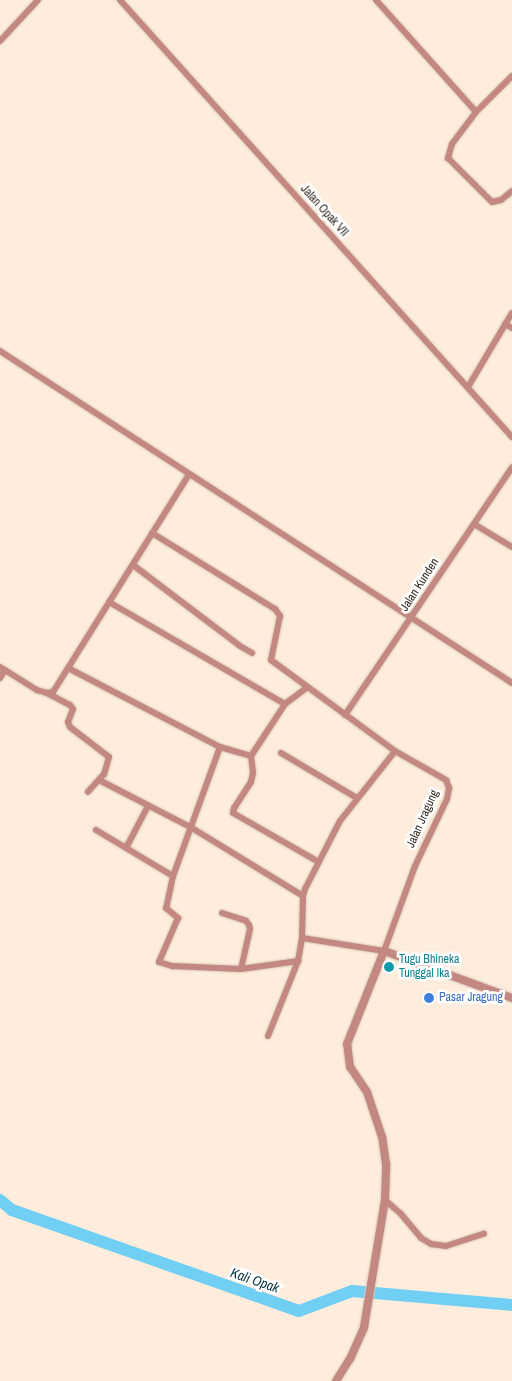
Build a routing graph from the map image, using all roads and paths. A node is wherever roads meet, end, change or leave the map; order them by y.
1 (38, 0) edge
2 (120, 0) edge
3 (376, 0) edge
4 (0, 41) edge
5 (512, 76) edge
6 (476, 112) junction
7 (512, 190) edge
8 (512, 313) edge
9 (505, 324) junction
10 (512, 328) edge
11 (0, 351) edge
12 (468, 387) junction
13 (512, 437) edge
14 (512, 467) edge
15 (189, 474) junction
16 (474, 524) junction
17 (152, 533) junction
18 (512, 547) edge
19 (133, 565) junction
20 (109, 602) junction
21 (412, 618) junction
22 (252, 653) dead end
23 (3, 668) edge
24 (68, 668) junction
25 (0, 678) edge
26 (512, 683) edge
27 (306, 688) junction
28 (47, 693) junction
29 (286, 704) junction
30 (345, 715) junction
31 (220, 747) junction
32 (395, 751) junction
33 (281, 753) dead end
34 (251, 756) junction
35 (99, 780) junction
36 (88, 792) dead end
37 (357, 798) junction
38 (148, 806) junction
39 (192, 828) junction
40 (96, 830) dead end
41 (126, 848) junction
42 (319, 862) junction
43 (173, 876) junction
44 (303, 896) junction
45 (222, 913) dead end
46 (302, 938) junction
47 (384, 951) junction
48 (298, 961) junction
49 (241, 969) junction
50 (512, 998) edge
51 (268, 1036) dead end
52 (385, 1200) junction
53 (484, 1234) dead end
54 (336, 1381) edge

1 - 4 street
2 - 12 street, Jalan Opak VII
3 - 6 street
5 - 6 street
6 - 7 street
8 - 9 street
9 - 10 street
9 - 12 street
11 - 15 street
12 - 13 street, Jalan Opak VII
14 - 16 street, Jalan Kunden
15 - 17 street
15 - 21 street
16 - 18 street
16 - 21 street, Jalan Kunden
17 - 19 street
17 - 27 street, Jalan Jragung
19 - 20 street
19 - 22 street
20 - 24 street
20 - 29 street
21 - 26 street
21 - 30 street, Jalan Kunden
23 - 25 street
23 - 28 street
24 - 28 street
24 - 31 street
27 - 29 street
27 - 30 street, Jalan Jragung
28 - 35 street
29 - 34 street
30 - 32 street, Jalan Jragung
31 - 34 street
31 - 39 street
32 - 37 street
32 - 47 street, Jalan Jragung
33 - 37 street
34 - 42 street
35 - 36 street
35 - 38 street
37 - 42 street
38 - 39 street
38 - 41 street
39 - 43 street
39 - 44 street
40 - 41 street
41 - 43 street
42 - 44 street
43 - 49 street
44 - 46 street
45 - 49 street
46 - 47 street
46 - 48 street
47 - 50 street
47 - 52 street
48 - 49 street
48 - 51 street
52 - 53 street
52 - 54 street

